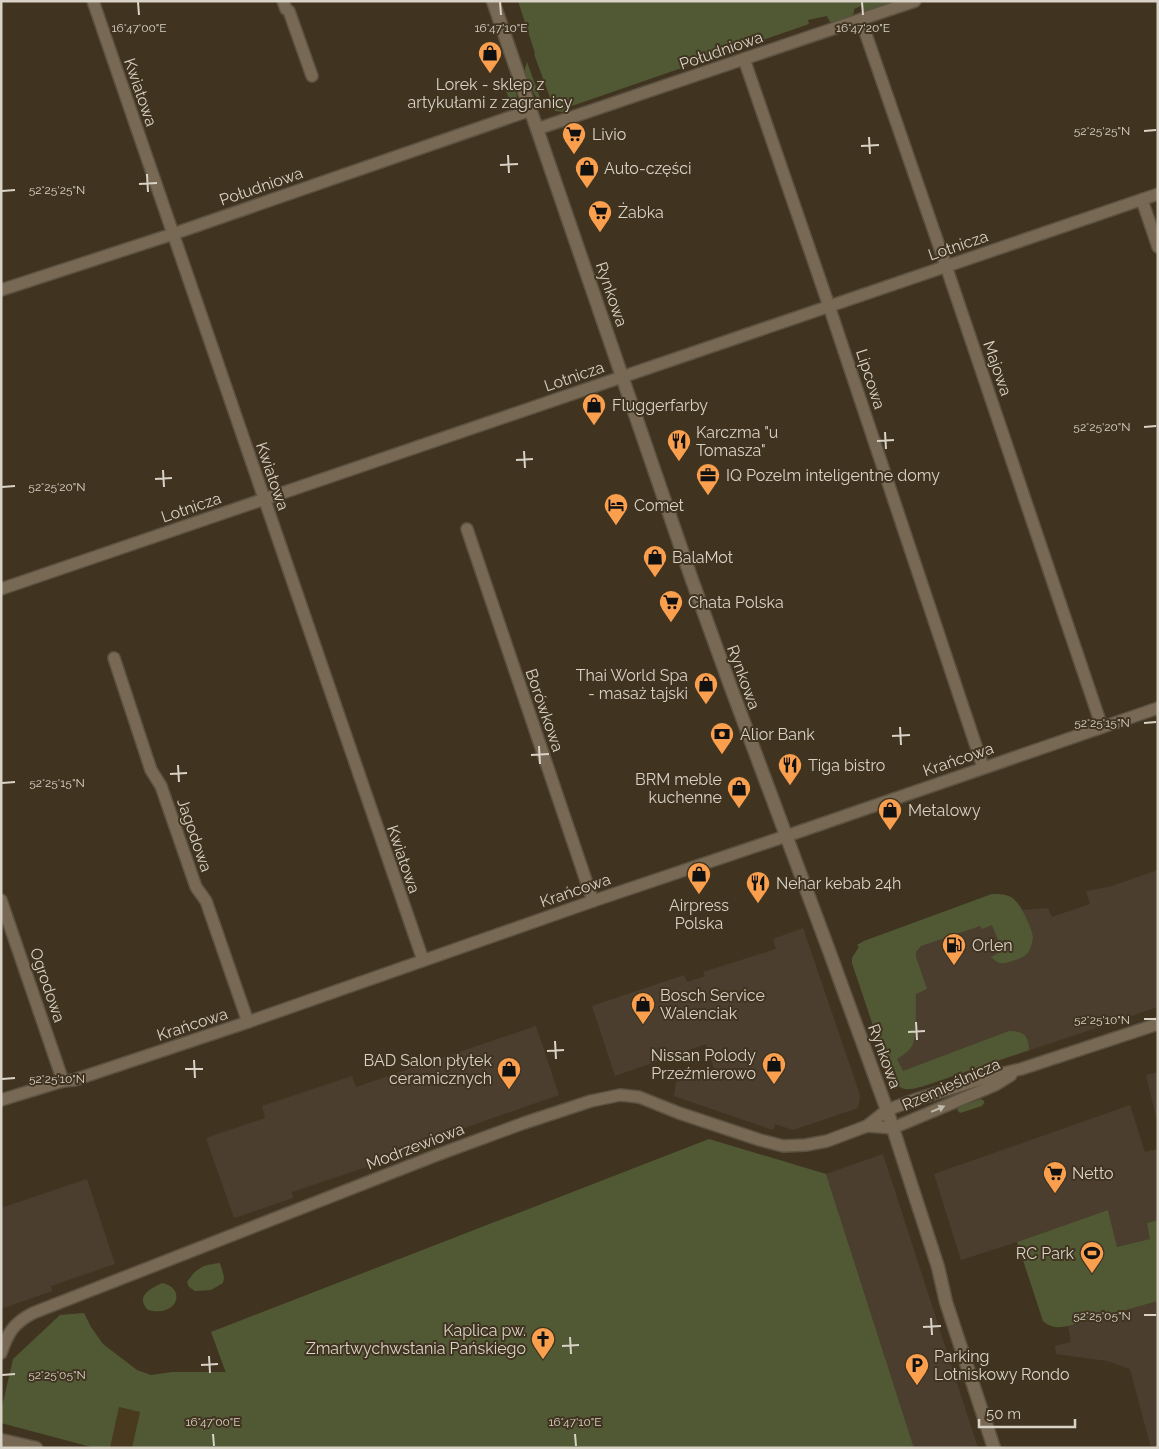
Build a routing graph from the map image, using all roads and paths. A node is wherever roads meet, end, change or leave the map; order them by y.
1 (93, 1) edge
2 (283, 1) edge
3 (493, 1) edge
4 (915, 1) edge
5 (861, 20) junction
6 (744, 59) junction
7 (312, 76) dead end
8 (531, 110) junction
9 (538, 129) junction
10 (1158, 194) edge
11 (1142, 200) junction
12 (173, 234) junction
13 (1158, 247) edge
14 (946, 266) junction
15 (1, 290) edge
16 (829, 306) junction
17 (622, 376) junction
18 (264, 499) junction
19 (467, 529) dead end
20 (1, 589) edge
21 (114, 658) dead end
22 (1158, 708) edge
23 (1102, 727) junction
24 (984, 767) junction
25 (786, 836) junction
26 (1, 900) edge
27 (593, 901) junction
28 (422, 960) junction
29 (248, 1022) junction
30 (1158, 1024) edge
31 (1021, 1069) junction
32 (63, 1081) junction
33 (1, 1100) edge
34 (887, 1110) junction
35 (867, 1126) junction
36 (893, 1128) junction
37 (1, 1353) edge
38 (1, 1440) edge
39 (36, 1448) edge
40 (994, 1448) edge

1 - 12 street, Kwiatowa
2 - 7 street
3 - 8 street, Rynkowa
4 - 5 street, Południowa
5 - 6 street, Południowa
5 - 14 street, Majowa
6 - 9 street, Południowa
6 - 16 street, Lipcowa
8 - 9 street, Rynkowa
8 - 12 street, Południowa
9 - 17 street, Rynkowa
10 - 11 street, Lotnicza
11 - 13 street
11 - 14 street, Lotnicza
12 - 15 street, Południowa
12 - 18 street, Kwiatowa
14 - 16 street, Lotnicza
14 - 23 street, Majowa
16 - 17 street, Lotnicza
16 - 24 street, Lipcowa
17 - 18 street, Lotnicza
17 - 25 street, Rynkowa
18 - 20 street, Lotnicza
18 - 28 street, Kwiatowa
19 - 27 street, Borówkowa
21 - 29 street, Jagodowa
22 - 23 street, Krańcowa
23 - 24 street, Krańcowa
24 - 25 street, Krańcowa
25 - 27 street, Krańcowa
25 - 34 street, Rynkowa
26 - 32 street, Ogrodowa
27 - 28 street, Krańcowa
28 - 29 street, Krańcowa
29 - 32 street, Krańcowa
30 - 31 street, Rzemieślnicza
31 - 34 street, Rzemieślnicza
36 -> 31 street, Rzemieślnicza
32 - 33 street, Krańcowa
34 - 35 street, Modrzewiowa
34 - 36 street, Rynkowa
35 - 36 street, Modrzewiowa
35 - 37 street, Modrzewiowa
36 - 40 street, Rynkowa
38 - 39 street

